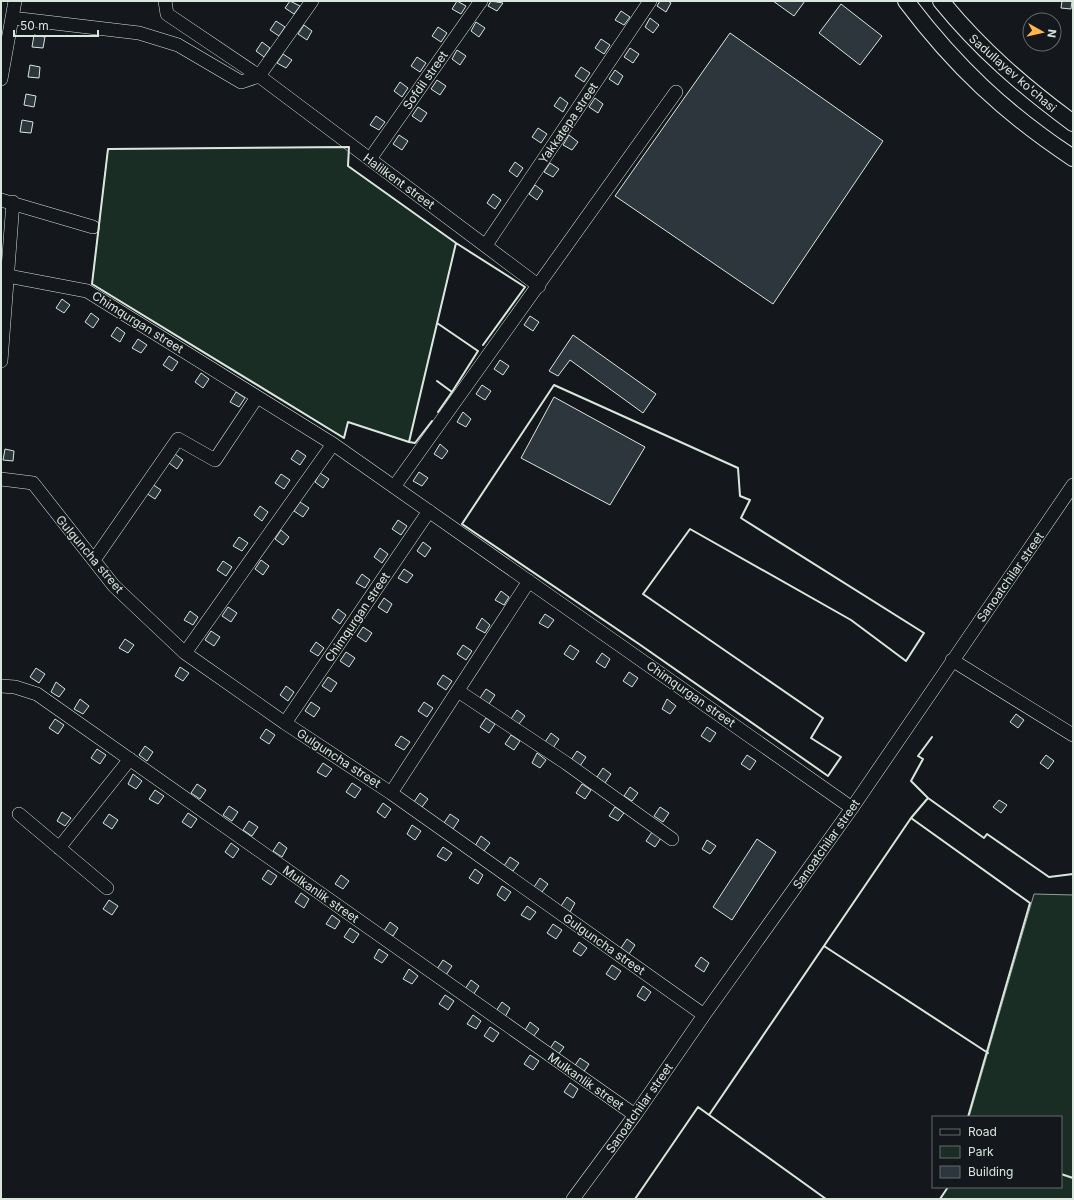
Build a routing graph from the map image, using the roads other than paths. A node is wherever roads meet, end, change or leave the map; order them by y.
1 (15, 1) edge
2 (165, 1) edge
3 (312, 1) edge
4 (480, 1) edge
5 (650, 1) edge
6 (906, 1) edge
7 (941, 1) edge
8 (12, 18) junction
9 (259, 76) junction
10 (1, 78) edge
11 (676, 92) dead end
12 (1073, 123) edge
13 (1073, 158) edge
14 (370, 159) junction
15 (7, 201) edge
16 (93, 227) dead end
17 (486, 245) junction
18 (8, 276) junction
19 (539, 286) junction
20 (1, 361) edge
21 (257, 397) junction
22 (333, 444) junction
23 (1, 479) edge
24 (1073, 485) edge
25 (394, 487) junction
26 (429, 511) junction
27 (94, 560) junction
28 (530, 581) junction
29 (185, 653) junction
30 (952, 660) junction
31 (1, 686) edge
32 (458, 691) junction
33 (285, 723) junction
34 (1073, 735) edge
35 (130, 759) junction
36 (391, 793) junction
37 (852, 808) junction
38 (19, 814) dead end
39 (672, 839) dead end
40 (59, 848) junction
41 (107, 888) dead end
42 (704, 1015) junction
43 (635, 1116) junction
44 (574, 1199) edge

1 - 8 street
2 - 9 street, Halilkent street
3 - 9 street
4 - 14 street, Sofdil street
5 - 17 street, Yakkatepa street
6 - 13 main road
7 - 12 main road, Sadullayev ko'chasi
8 - 9 street
8 - 10 street
9 - 14 street, Halilkent street
11 - 19 street
14 - 17 street, Halilkent street
15 - 16 street
15 - 18 street
17 - 19 street, Halilkent street
18 - 20 street
18 - 21 street, Chimqurgan street
19 - 25 street
21 - 22 street, Chimqurgan street
21 - 27 street
22 - 25 street, Chimqurgan street
22 - 29 street
23 - 27 street, Gulguncha street
24 - 30 street, Sanoatchilar street
25 - 26 street, Chimqurgan street
26 - 28 street, Chimqurgan street
26 - 33 street, Chimqurgan street
27 - 29 street, Gulguncha street
28 - 32 street
28 - 37 street, Chimqurgan street
29 - 33 street, Gulguncha street
30 - 34 street
30 - 37 street, Sanoatchilar street
31 - 35 street, Mulkanlik street
32 - 36 street
32 - 39 street
33 - 36 street, Gulguncha street
35 - 40 street
35 - 43 street, Mulkanlik street
36 - 42 street, Gulguncha street
37 - 42 street, Sanoatchilar street
38 - 40 street
40 - 41 street
42 - 43 street, Sanoatchilar street
43 - 44 street, Sanoatchilar street

